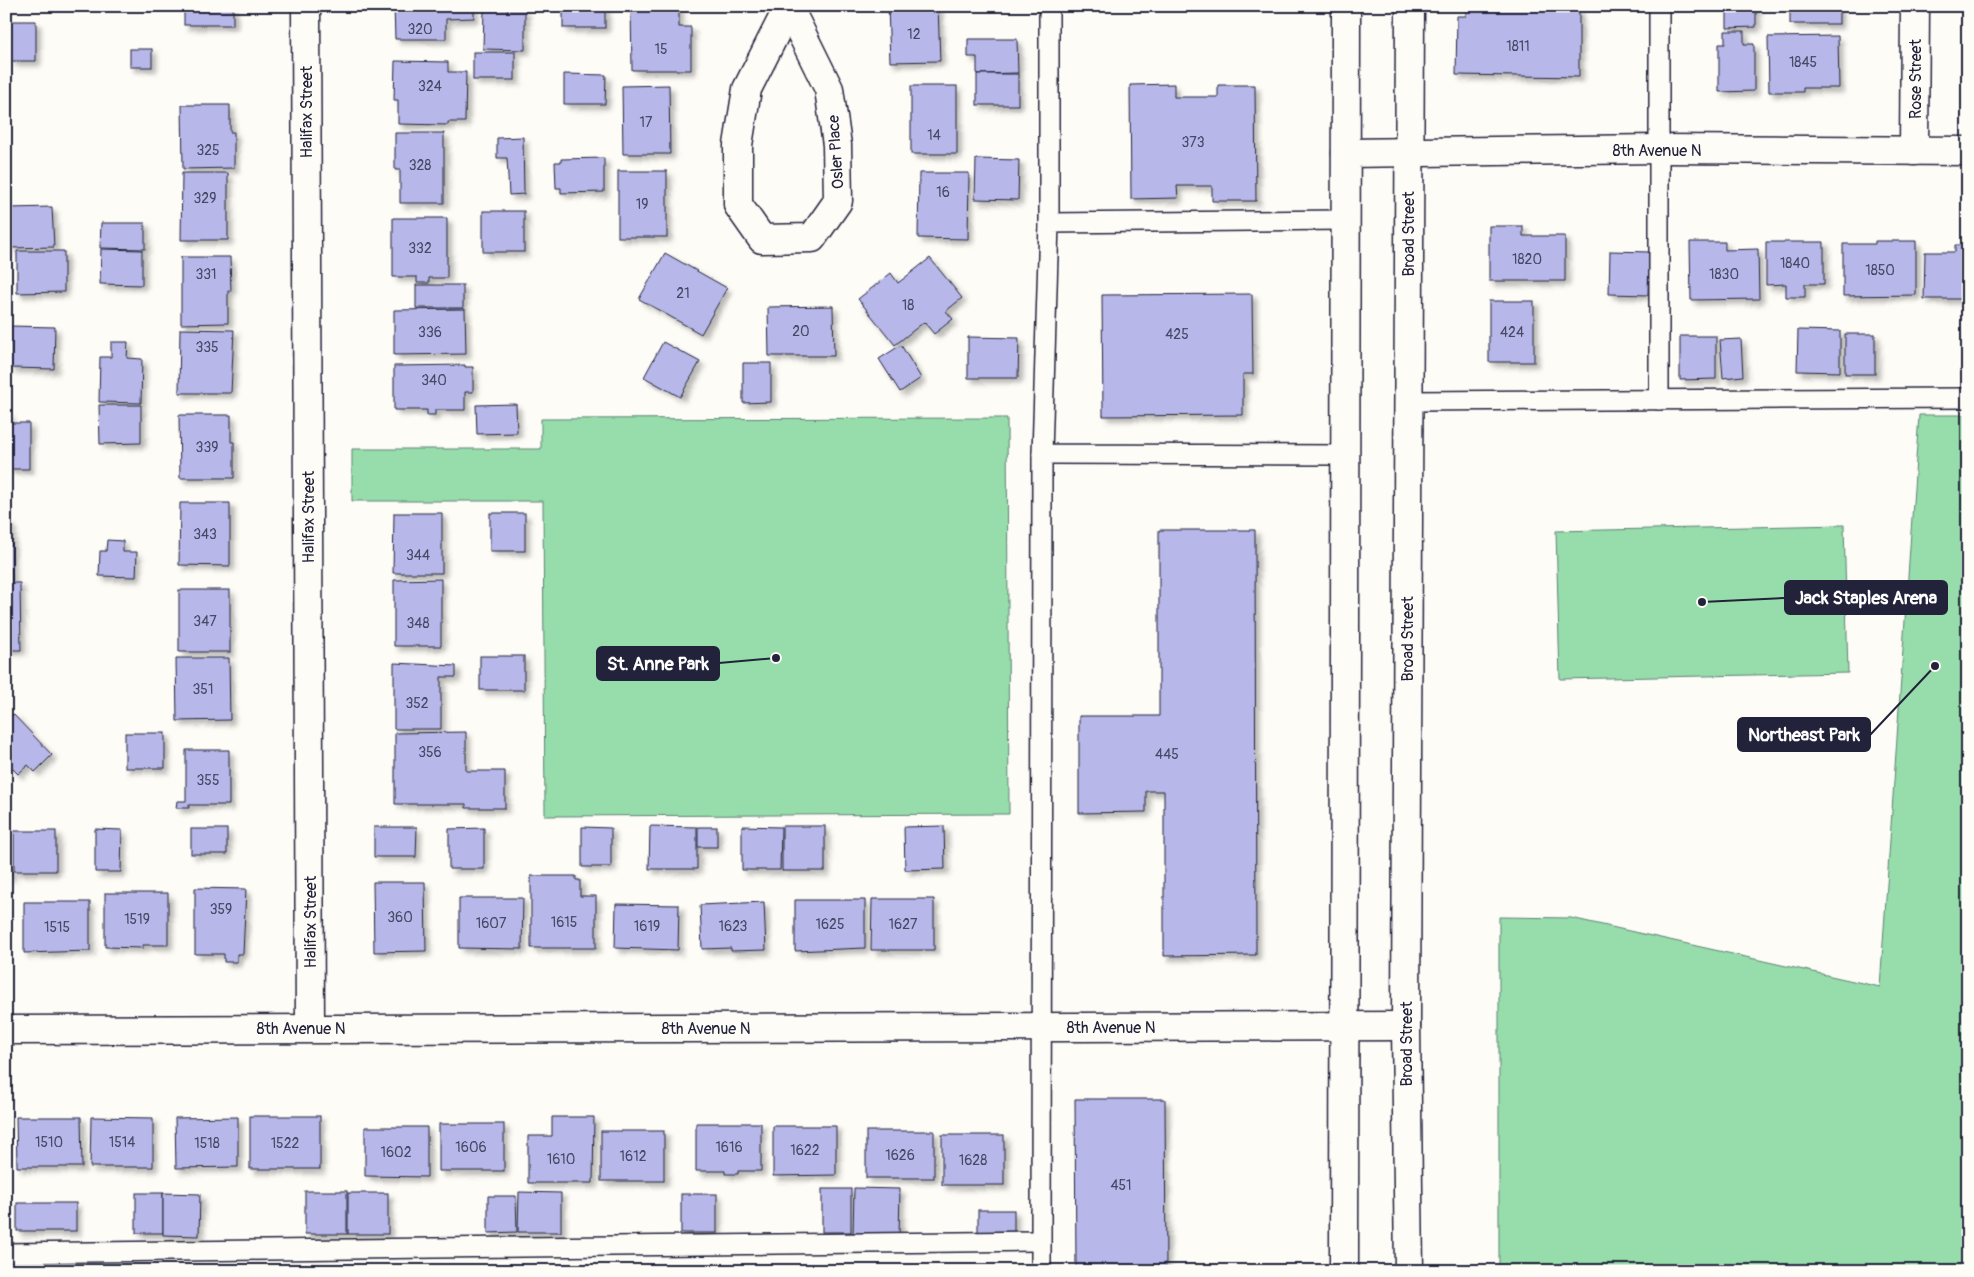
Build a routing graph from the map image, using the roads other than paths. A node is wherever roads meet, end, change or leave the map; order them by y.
1 (306, 6) edge
2 (1050, 6) edge
3 (1346, 6) edge
4 (1410, 6) edge
5 (1660, 6) edge
6 (1915, 6) edge
7 (789, 7) edge
8 (1659, 149) junction
9 (1914, 151) junction
10 (1968, 151) edge
11 (1408, 152) junction
12 (1346, 153) junction
13 (1346, 220) junction
14 (1049, 222) junction
15 (1968, 398) edge
16 (1659, 400) junction
17 (1408, 401) junction
18 (1042, 454) junction
19 (1346, 455) junction
20 (1345, 1026) junction
21 (1406, 1026) junction
22 (1042, 1027) junction
23 (310, 1028) junction
24 (6, 1030) edge
25 (1040, 1241) junction
26 (6, 1253) edge
27 (1041, 1271) edge
28 (1344, 1271) edge
29 (1409, 1271) edge

1 - 23 street, Halifax Street
2 - 14 lane
3 - 12 street
4 - 11 street, Broad Street
5 - 8 lane
6 - 9 street, Rose Street
7 - 7 street, Osler Place
8 - 9 street, 8th Avenue N
8 - 11 street, 8th Avenue N
8 - 16 lane
9 - 10 street, 8th Avenue N
11 - 12 street, 8th Avenue N
11 - 17 street, Broad Street
12 - 13 street
13 - 14 lane
13 - 19 street
14 - 18 lane
15 - 16 lane
16 - 17 lane
17 - 21 street, Broad Street
18 - 19 lane
18 - 22 lane
19 - 20 street
20 - 21 street, 8th Avenue N
20 - 22 street, 8th Avenue N
20 - 28 street
21 - 29 street, Broad Street
22 - 23 street, 8th Avenue N
22 - 25 lane
23 - 24 street, 8th Avenue N
25 - 26 lane
25 - 27 lane

